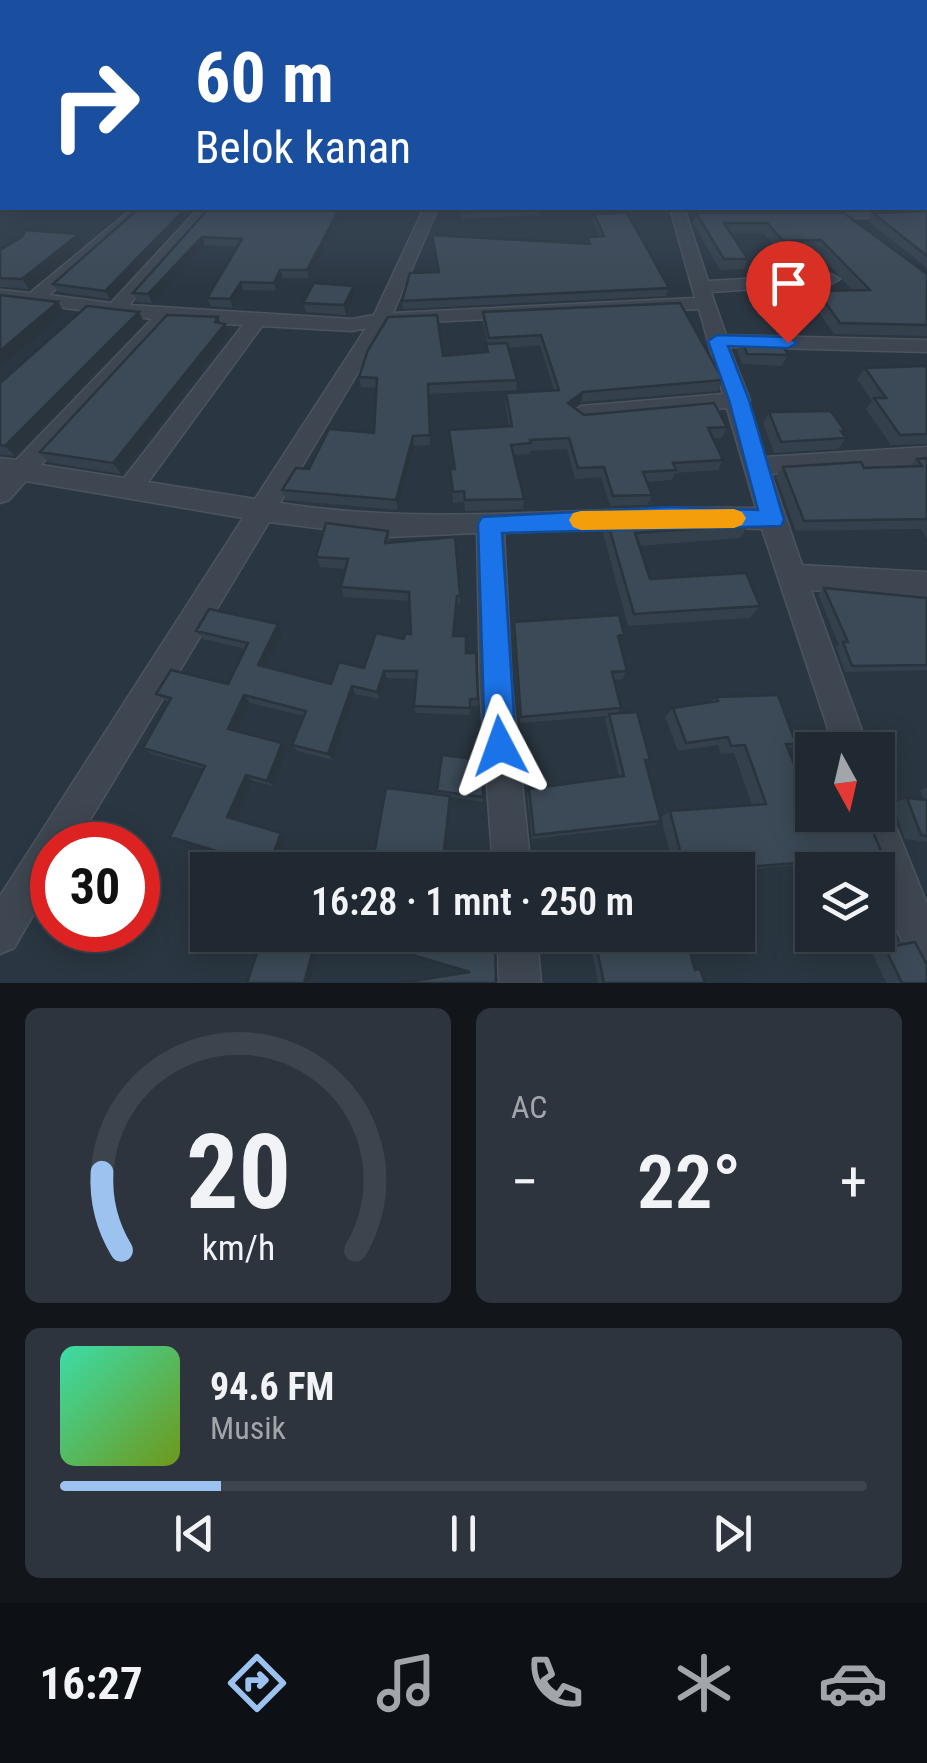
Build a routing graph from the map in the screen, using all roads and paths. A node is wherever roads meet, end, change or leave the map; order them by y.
1 (139, 210) edge
2 (205, 210) edge
3 (430, 210) edge
4 (927, 211) edge
5 (683, 212) edge
6 (844, 214) junction
7 (791, 216) edge
8 (872, 238) edge
9 (831, 279) dead end
10 (701, 295) junction
11 (3, 299) edge
12 (34, 300) junction
13 (116, 309) junction
14 (166, 314) junction
15 (257, 319) junction
16 (381, 319) junction
17 (717, 341) junction
18 (927, 346) edge
19 (739, 400) junction
20 (581, 414) edge
21 (927, 456) edge
22 (757, 466) junction
23 (11, 468) edge
24 (130, 488) junction
25 (0, 492) edge
26 (264, 509) junction
27 (772, 520) junction
28 (490, 524) junction
29 (794, 577) junction
30 (927, 585) edge
31 (846, 732) edge
32 (68, 822) edge
33 (879, 832) edge
34 (510, 852) edge
35 (30, 884) edge
36 (0, 934) edge
37 (927, 950) edge
38 (518, 952) edge
39 (520, 983) edge

1 - 12 street
2 - 13 street
3 - 16 street
4 - 6 street
5 - 10 street
6 - 7 street
6 - 8 street
9 - 10 street
10 - 16 street
10 - 17 street
11 - 12 street
12 - 13 street
13 - 14 street
14 - 15 street
14 - 23 street
15 - 16 street
15 - 24 street
16 - 26 street
17 - 18 street
17 - 19 street
19 - 20 street
19 - 22 street
21 - 22 street
22 - 27 street
23 - 24 street
23 - 25 street
24 - 26 street
26 - 28 street
26 - 32 street
27 - 28 street
27 - 29 street
28 - 34 street
29 - 30 street
29 - 31 street
33 - 37 street
35 - 36 street
38 - 39 street

